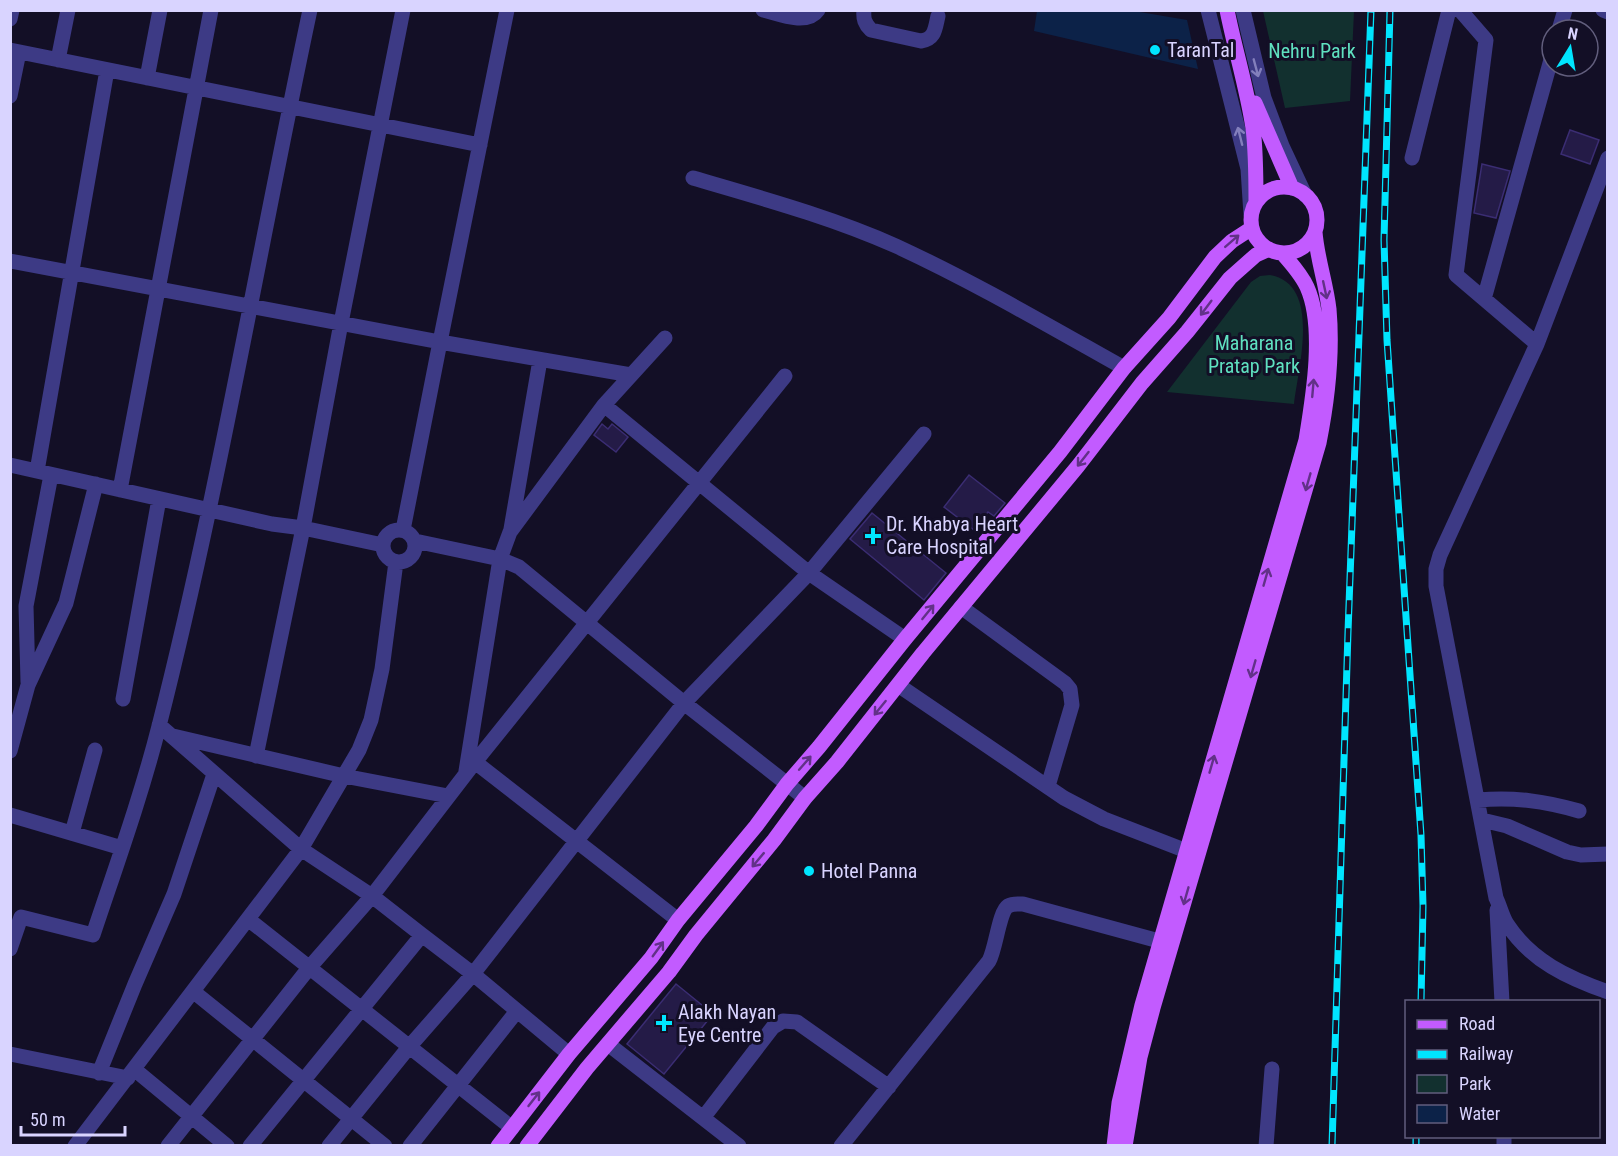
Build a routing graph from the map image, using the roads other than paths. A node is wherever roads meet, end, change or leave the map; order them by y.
1 (12, 10) edge
2 (68, 10) edge
3 (160, 10) edge
4 (211, 10) edge
5 (310, 10) edge
6 (403, 10) edge
7 (507, 10) edge
8 (763, 10) edge
9 (818, 10) edge
10 (864, 10) edge
11 (1208, 10) edge
12 (1227, 10) edge
13 (1243, 10) edge
14 (1449, 10) edge
15 (1460, 10) edge
16 (1603, 10) edge
17 (1608, 12) edge
18 (938, 16) dead end
19 (10, 19) edge
20 (15, 51) edge
21 (58, 60) junction
22 (1242, 69) junction
23 (107, 70) junction
24 (147, 78) junction
25 (1546, 78) edge
26 (197, 88) junction
27 (10, 96) edge
28 (289, 107) junction
29 (381, 126) junction
30 (480, 145) junction
31 (1412, 158) dead end
32 (1608, 158) edge
33 (693, 178) dead end
34 (1298, 191) junction
35 (1253, 215) junction
36 (1315, 232) junction
37 (1275, 251) junction
38 (10, 261) edge
39 (71, 273) junction
40 (158, 289) junction
41 (1484, 299) junction
42 (249, 306) junction
43 (341, 323) junction
44 (665, 338) dead end
45 (440, 342) junction
46 (1537, 344) junction
47 (540, 360) junction
48 (1124, 368) junction
49 (631, 375) junction
50 (784, 376) dead end
51 (604, 405) junction
52 (924, 434) dead end
53 (10, 465) edge
54 (44, 473) junction
55 (698, 482) junction
56 (96, 484) junction
57 (120, 490) junction
58 (159, 499) junction
59 (210, 510) junction
60 (303, 528) junction
61 (403, 530) junction
62 (510, 532) junction
63 (415, 541) junction
64 (383, 545) junction
65 (500, 559) junction
66 (396, 562) junction
67 (808, 573) junction
68 (961, 607) junction
69 (587, 624) junction
70 (905, 639) junction
71 (28, 685) junction
72 (898, 685) junction
73 (123, 699) dead end
74 (684, 703) junction
75 (159, 725) junction
76 (171, 736) junction
77 (94, 750) dead end
78 (10, 751) edge
79 (256, 756) junction
80 (470, 768) junction
81 (214, 774) junction
82 (344, 776) junction
83 (787, 784) junction
84 (1048, 786) junction
85 (448, 796) junction
86 (805, 798) junction
87 (1478, 800) junction
88 (1579, 811) dead end
89 (10, 815) edge
90 (1482, 820) junction
91 (72, 833) junction
92 (578, 841) junction
93 (122, 848) junction
94 (301, 849) junction
95 (1192, 854) junction
96 (1608, 854) edge
97 (372, 896) junction
98 (1496, 898) junction
99 (248, 920) junction
100 (678, 921) junction
101 (422, 935) junction
102 (1159, 941) junction
103 (10, 950) edge
104 (309, 968) junction
105 (473, 974) junction
106 (194, 992) junction
107 (1608, 993) edge
108 (1502, 1000) edge
109 (361, 1009) junction
110 (517, 1011) junction
111 (253, 1040) junction
112 (608, 1044) junction
113 (409, 1047) junction
114 (10, 1054) edge
115 (569, 1054) junction
116 (1272, 1068) dead end
117 (99, 1073) junction
118 (131, 1074) junction
119 (302, 1079) junction
120 (458, 1086) junction
121 (889, 1087) junction
122 (192, 1116) junction
123 (703, 1118) junction
124 (352, 1119) junction
125 (512, 1128) junction
126 (75, 1146) edge
127 (168, 1146) edge
128 (227, 1146) edge
129 (250, 1146) edge
130 (329, 1146) edge
131 (385, 1146) edge
132 (410, 1146) edge
133 (498, 1146) edge
134 (527, 1146) edge
135 (739, 1146) edge
136 (841, 1146) edge
137 (1114, 1146) edge
138 (1125, 1146) edge
139 (1266, 1146) edge

1 - 19 street
2 - 21 street
3 - 24 street
4 - 26 street
5 - 28 street
6 - 29 street
7 - 30 street
8 - 9 street
10 - 18 street
35 -> 11 street
12 - 22 main road
13 -> 34 street
14 - 31 street
15 - 41 street
16 - 17 street
20 - 21 street
20 - 27 street
21 - 23 street
22 - 34 main road
22 - 35 main road
23 - 24 street
23 - 39 street
24 - 26 street
25 - 41 street
26 - 28 street
26 - 40 street
28 - 29 street
28 - 42 street
29 - 30 street
29 - 43 street
30 - 45 street
32 - 46 street
33 - 48 street
34 - 35 main road
34 - 36 main road
35 - 37 main road
48 -> 35 main road
36 - 37 main road
36 -> 95 main road
37 -> 68 main road
95 -> 37 main road
38 - 39 street
39 - 40 street
39 - 54 street
40 - 42 street
40 - 57 street
41 - 46 street
42 - 43 street
42 - 59 street
43 - 45 street
43 - 60 street
44 - 49 street
45 - 47 street
45 - 61 street
46 - 87 street
47 - 49 street
47 - 62 street
70 -> 48 main road
49 - 51 street
50 - 55 street
51 - 55 street
51 - 62 street
52 - 67 street
53 - 54 street
54 - 56 street
54 - 71 street
55 - 67 street
55 - 69 street
56 - 57 street
56 - 71 street
57 - 58 street
58 - 59 street
58 - 73 street
59 - 60 street
59 - 75 street
60 - 64 street
60 - 79 street
61 - 63 street
61 - 64 street
62 - 65 street
63 - 65 street
63 - 66 street
64 - 66 street
65 - 69 street
65 - 80 street
66 - 82 street
67 - 70 street
67 - 74 street
68 - 72 main road
68 - 84 street
69 - 74 street
69 - 80 street
83 -> 70 main road
71 - 78 street
72 - 84 street
72 -> 86 main road
74 - 83 street
74 - 92 street
75 - 76 street
75 - 93 street
76 - 79 street
76 - 81 street
77 - 91 street
79 - 82 street
80 - 85 street
80 - 92 street
81 - 94 street
81 - 117 street
82 - 85 street
82 - 94 street
83 - 86 street
83 - 100 main road
84 - 95 street
85 - 97 street
86 -> 112 main road
87 - 88 street
87 - 90 street
89 - 91 street
90 - 96 street
90 - 98 street
91 - 93 street
92 - 100 street
92 - 105 street
93 - 103 street
94 - 97 street
94 - 99 street
95 - 102 main road
95 -> 138 main road
97 - 101 street
97 - 104 street
98 - 107 street
98 - 108 street
99 - 104 street
99 - 106 street
115 -> 100 main road
101 - 105 street
101 - 109 street
102 - 121 street
102 - 137 main road
104 - 109 street
104 - 111 street
105 - 110 street
105 - 113 street
106 - 111 street
106 - 118 street
109 - 113 street
109 - 119 street
110 - 115 street
110 - 120 street
111 - 119 street
111 - 122 street
112 - 123 street
112 - 134 main road
113 - 120 street
113 - 124 street
114 - 117 street
125 -> 115 main road
116 - 139 street
117 - 118 street
118 - 122 street
118 - 126 street
119 - 124 street
119 - 129 street
120 - 125 street
120 - 132 street
121 - 123 street
121 - 136 street
122 - 127 street
122 - 128 street
123 - 135 street
124 - 130 street
124 - 131 street
125 - 133 main road

